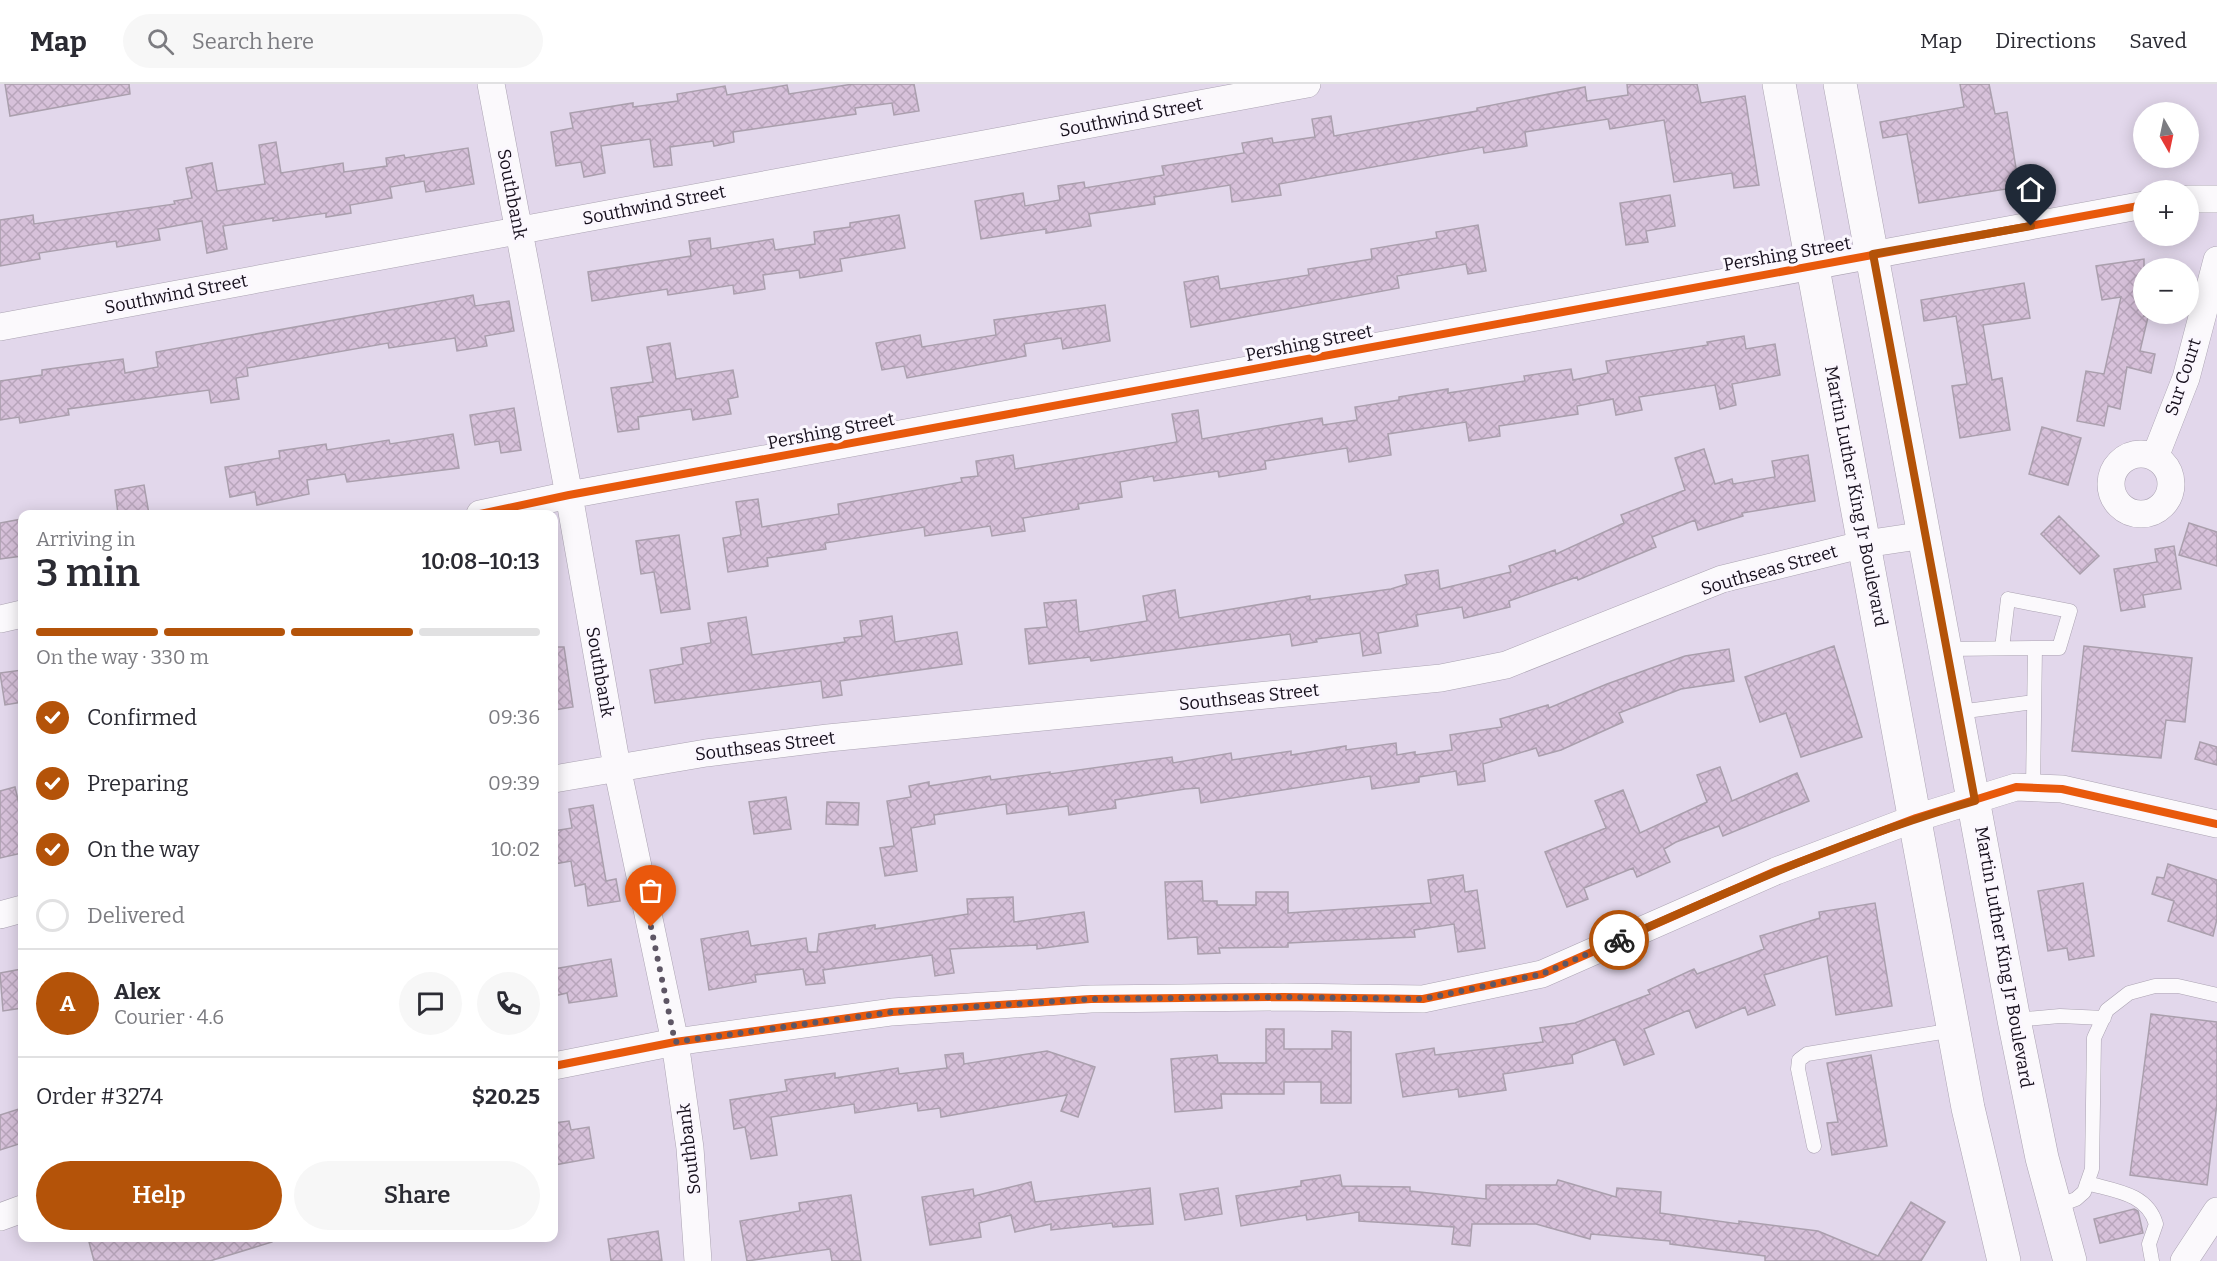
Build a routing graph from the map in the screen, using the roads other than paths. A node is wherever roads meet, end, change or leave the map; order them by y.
1 (491, 84) edge
2 (1307, 84) edge
3 (1779, 84) edge
4 (1840, 84) edge
5 (2199, 199) edge
6 (2217, 199) edge
7 (2133, 208) edge
8 (519, 230) junction
9 (1873, 254) junction
10 (2217, 260) edge
11 (1813, 265) junction
12 (0, 327) edge
13 (2155, 457) dead end
14 (569, 495) junction
15 (499, 510) edge
16 (1926, 535) junction
17 (1865, 544) junction
18 (18, 615) edge
19 (0, 618) edge
20 (2002, 648) junction
21 (2035, 648) junction
22 (1947, 649) junction
23 (2034, 702) junction
24 (1959, 712) junction
25 (616, 767) junction
26 (558, 778) edge
27 (2033, 788) junction
28 (1975, 801) junction
29 (1916, 818) junction
30 (2217, 824) edge
31 (18, 910) edge
32 (0, 915) edge
33 (2217, 995) edge
34 (2104, 1018) junction
35 (2014, 1020) junction
36 (1954, 1030) junction
37 (675, 1042) junction
38 (558, 1065) edge
39 (1814, 1146) dead end
40 (2087, 1184) junction
41 (2055, 1207) junction
42 (18, 1210) edge
43 (2217, 1211) edge
44 (0, 1217) edge
45 (698, 1261) edge
46 (2004, 1261) edge
47 (2070, 1261) edge
48 (2152, 1261) edge
49 (2184, 1261) edge

1 - 8 street, Southbank
2 - 8 street, Southwind Street
3 - 11 main road, Martin Luther King Jr Boulevard
4 - 9 main road, Martin Luther King Jr Boulevard
5 - 6 street
7 - 9 street, Pershing Street
8 - 12 street, Southwind Street
8 - 14 street, Southbank
9 - 11 street, Pershing Street
9 - 16 main road, Martin Luther King Jr Boulevard
10 - 13 street, Sur Court
11 - 14 street, Pershing Street
11 - 17 main road, Martin Luther King Jr Boulevard
14 - 15 street, Pershing Street
14 - 25 street, Southbank
16 - 17 street, Southseas Street
16 - 22 main road, Martin Luther King Jr Boulevard
17 - 25 street, Southseas Street
17 - 29 main road, Martin Luther King Jr Boulevard
18 - 19 street
20 - 21 lane
20 - 21 lane
20 - 22 lane
21 - 23 lane
22 - 24 main road, Martin Luther King Jr Boulevard
23 - 24 lane
23 - 27 lane
24 - 28 main road, Martin Luther King Jr Boulevard
25 - 26 street, Southseas Street
25 - 37 street, Southbank
27 - 28 street
27 - 30 street
28 - 29 street
28 - 35 main road, Martin Luther King Jr Boulevard
29 - 36 main road, Martin Luther King Jr Boulevard
29 - 37 street
31 - 32 street
33 - 34 lane
34 - 35 lane
34 - 40 lane
35 - 41 main road, Martin Luther King Jr Boulevard
36 - 39 lane
36 - 46 main road, Martin Luther King Jr Boulevard
37 - 38 street
37 - 45 street, Southbank
40 - 41 lane
40 - 48 lane
41 - 47 main road, Martin Luther King Jr Boulevard
42 - 44 street
43 - 49 street

